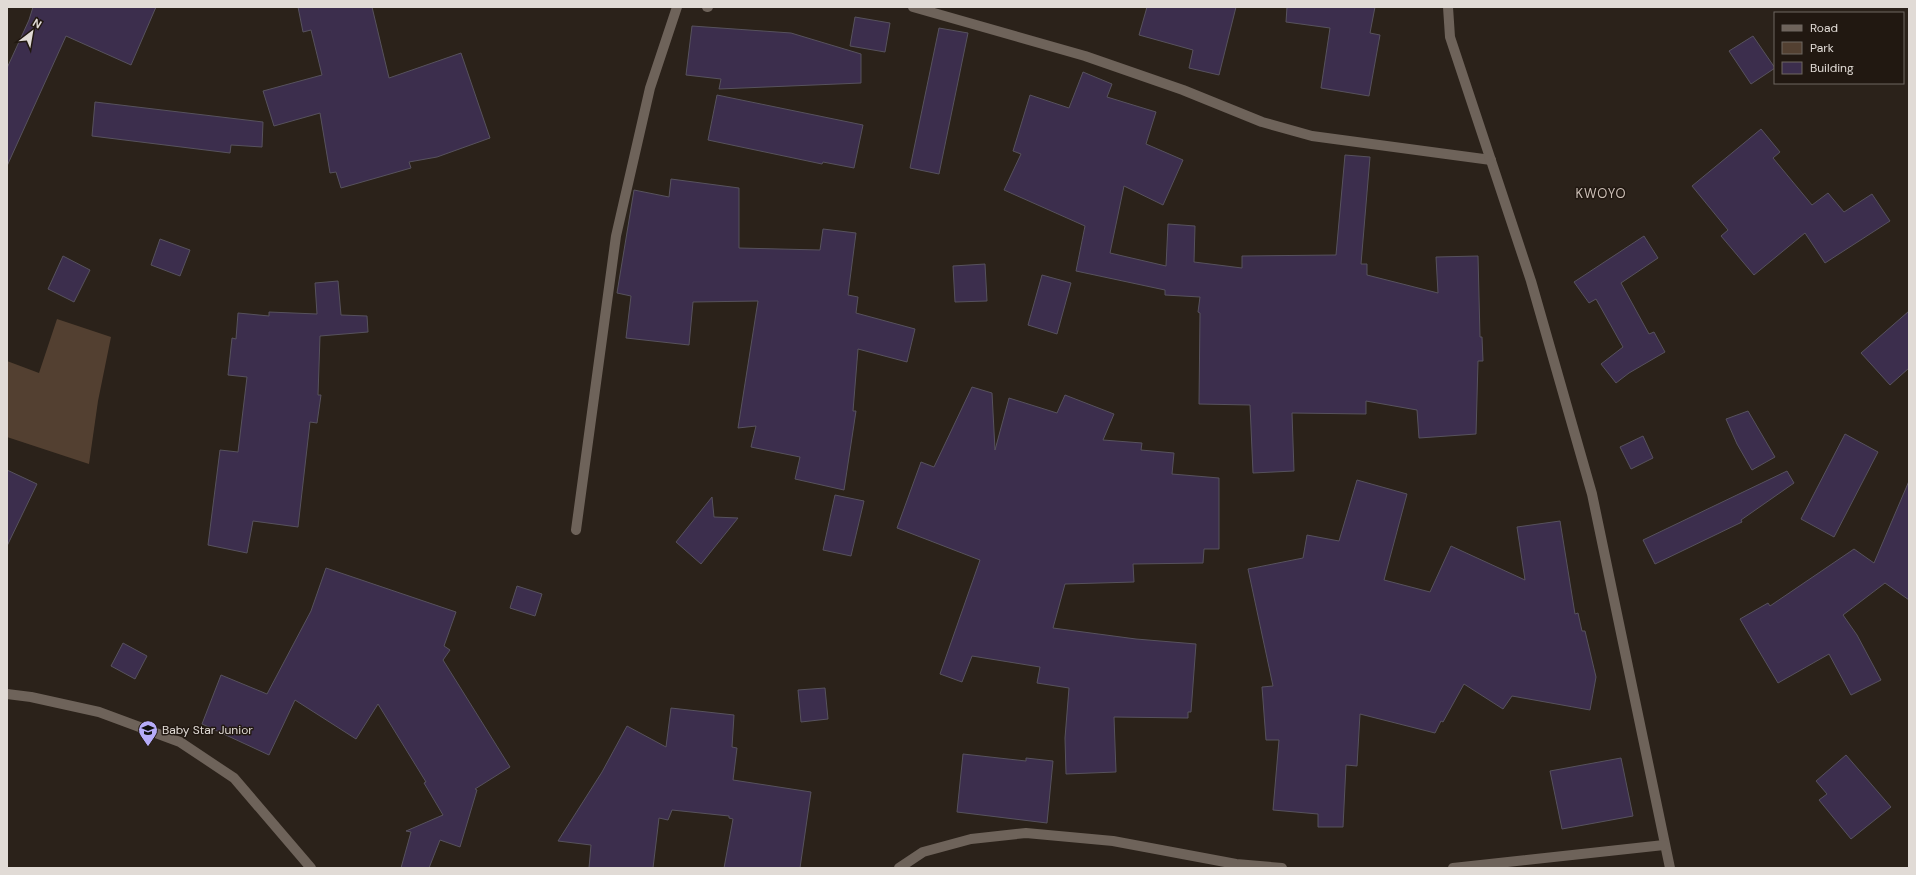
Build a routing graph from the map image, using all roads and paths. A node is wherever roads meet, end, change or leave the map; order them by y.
1 (677, 7) edge
2 (913, 7) edge
3 (1448, 7) edge
4 (1491, 160) junction
5 (576, 530) dead end
6 (7, 694) edge
7 (1664, 845) junction
8 (310, 868) edge
9 (899, 868) edge
10 (1282, 868) edge
11 (1453, 868) edge
12 (1670, 868) edge

1 - 5 street
2 - 4 street
3 - 4 street
4 - 7 street
6 - 8 street
7 - 11 street
7 - 12 street
9 - 10 street

